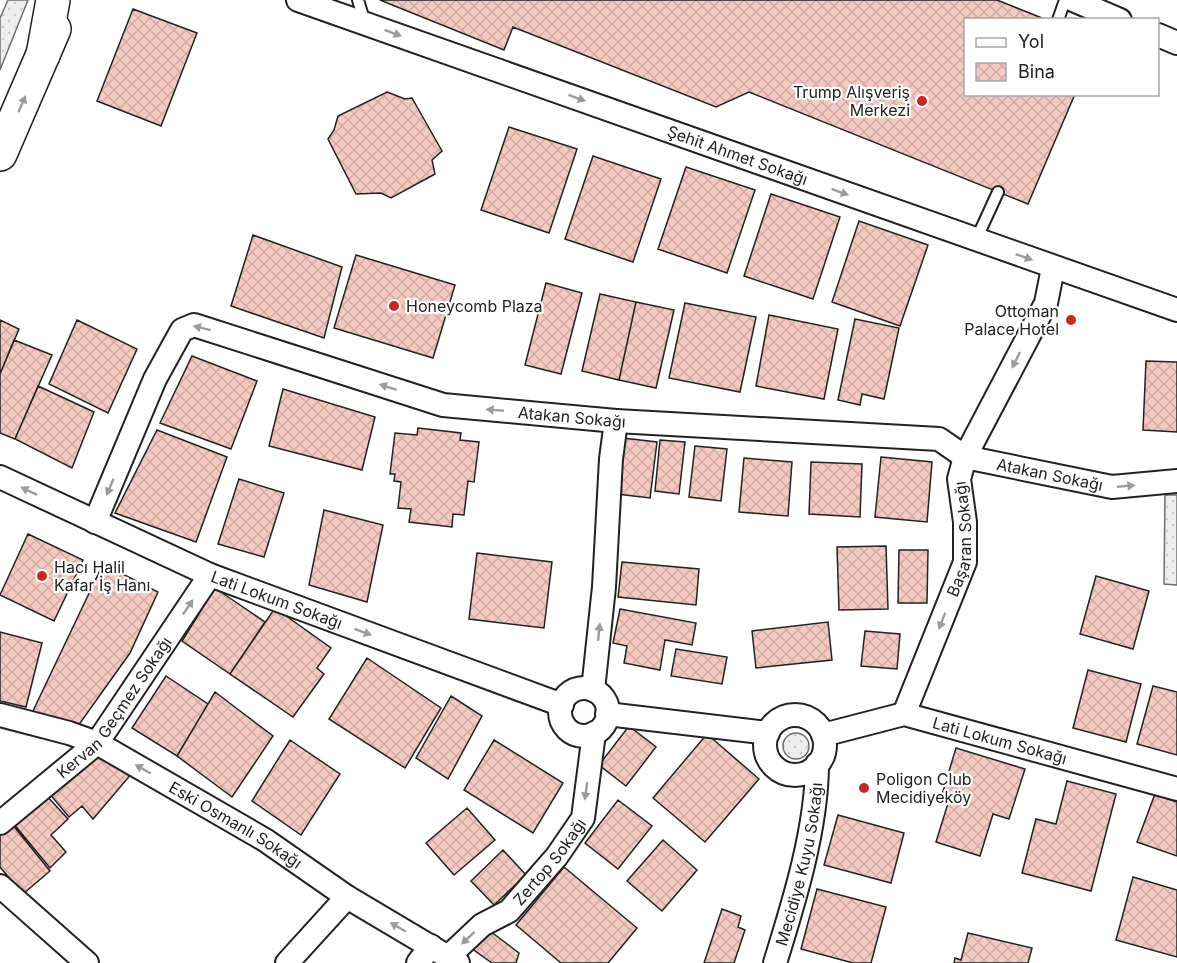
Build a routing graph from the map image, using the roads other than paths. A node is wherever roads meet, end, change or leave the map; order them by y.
1 (53, 0) edge
2 (66, 0) edge
3 (298, 0) edge
4 (358, 0) edge
5 (1065, 0) edge
6 (1072, 0) edge
7 (1059, 18) edge
8 (1115, 18) edge
9 (365, 23) junction
10 (1159, 35) edge
11 (1177, 43) edge
12 (44, 55) junction
13 (0, 154) edge
14 (998, 192) dead end
15 (975, 240) junction
16 (1053, 268) junction
17 (1177, 310) edge
18 (616, 421) junction
19 (965, 457) junction
20 (0, 477) edge
21 (1177, 481) edge
22 (95, 522) junction
23 (210, 575) junction
24 (593, 690) junction
25 (562, 705) junction
26 (608, 714) junction
27 (904, 714) junction
28 (0, 715) edge
29 (594, 733) junction
30 (768, 733) junction
31 (823, 735) junction
32 (97, 743) junction
33 (817, 764) junction
34 (1177, 789) edge
35 (0, 823) edge
36 (0, 886) edge
37 (347, 897) junction
38 (439, 957) edge
39 (87, 963) edge
40 (287, 963) edge
41 (775, 963) edge

1 - 12 main road
2 - 12 main road
3 - 9 street, Şehit Ahmet Sokağı
4 - 9 lane
5 - 7 lane
6 - 8 street
9 -> 15 street, Şehit Ahmet Sokağı
10 - 11 street
13 -> 12 main road
14 - 15 lane
15 -> 16 street, Şehit Ahmet Sokağı
16 - 17 street, Şehit Ahmet Sokağı
16 -> 19 street, Başaran Sokağı
18 - 19 street, Atakan Sokağı
18 -> 22 street, Atakan Sokağı
24 -> 18 street
19 -> 21 street, Atakan Sokağı
19 -> 27 street, Başaran Sokağı
22 -> 20 street, Lati Lokum Sokağı
22 - 23 street, Lati Lokum Sokağı
23 -> 25 street, Lati Lokum Sokağı
32 -> 23 street, Kervan Geçmez Sokağı
24 - 25 street
24 - 26 street
25 - 29 street
26 - 29 street
26 - 30 street
27 - 31 street, Lati Lokum Sokağı
27 - 34 street, Lati Lokum Sokağı
28 - 32 street, Eski Osmanlı Sokağı
29 -> 38 street, Zertop Sokağı
30 - 31 street
30 - 33 street
31 - 33 street
32 - 35 street, Kervan Geçmez Sokağı
37 -> 32 street, Eski Osmanlı Sokağı
33 - 41 street, Mecidiye Kuyu Sokağı
36 - 39 street
38 -> 37 street, Eski Osmanlı Sokağı
37 - 40 street

